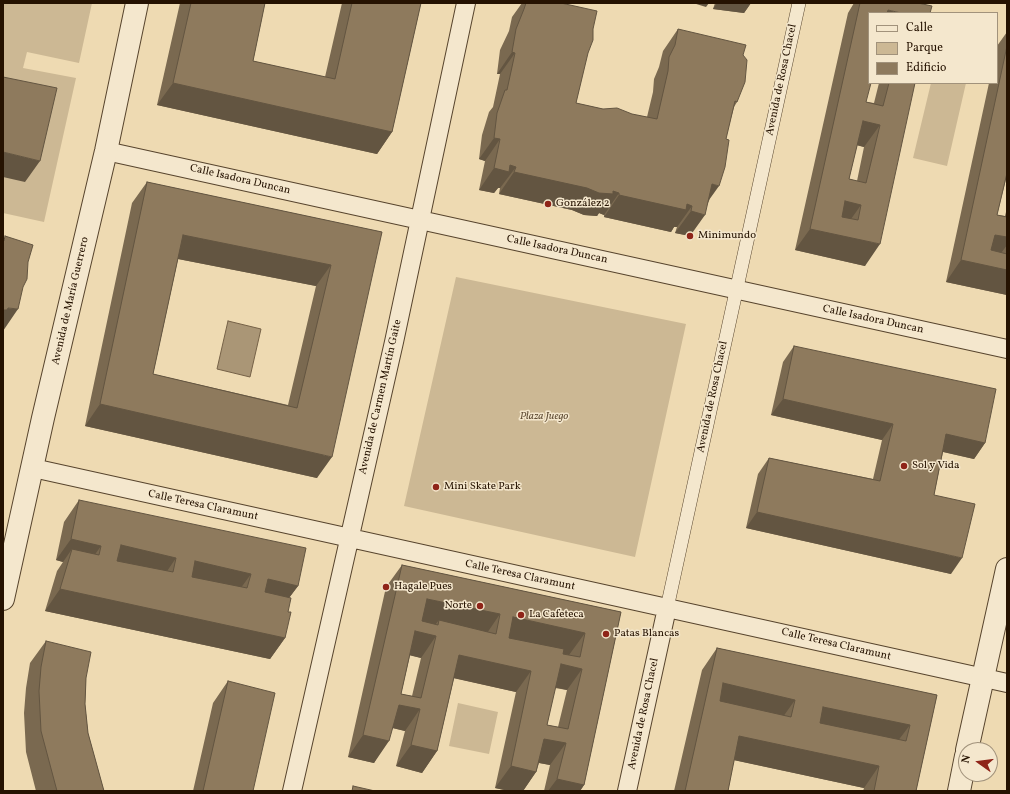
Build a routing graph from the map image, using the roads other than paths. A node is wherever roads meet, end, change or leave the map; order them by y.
1 (137, 3) edge
2 (466, 3) edge
3 (799, 3) edge
4 (106, 151) junction
5 (420, 220) junction
6 (736, 289) junction
7 (1007, 349) edge
8 (33, 468) junction
9 (350, 538) junction
10 (1007, 569) edge
11 (3, 600) edge
12 (666, 608) junction
13 (983, 678) junction
14 (1007, 683) edge
15 (969, 742) edge
16 (292, 791) edge
17 (627, 791) edge

1 - 4 street, Avenida de María Guerrero
2 - 5 street, Avenida de Carmen Martín Gaite
3 - 6 street, Avenida de Rosa Chacel
4 - 5 street, Calle Isadora Duncan
4 - 8 street, Avenida de María Guerrero
5 - 6 street, Calle Isadora Duncan
5 - 9 street, Avenida de Carmen Martín Gaite
6 - 7 street, Calle Isadora Duncan
6 - 12 street, Avenida de Rosa Chacel
8 - 9 street, Calle Teresa Claramunt
8 - 11 street, Avenida de María Guerrero
9 - 12 street, Calle Teresa Claramunt
9 - 16 street, Avenida de Carmen Martín Gaite
10 - 13 street
12 - 13 street, Calle Teresa Claramunt
12 - 17 street, Avenida de Rosa Chacel
13 - 14 street, Calle Teresa Claramunt
13 - 15 street

